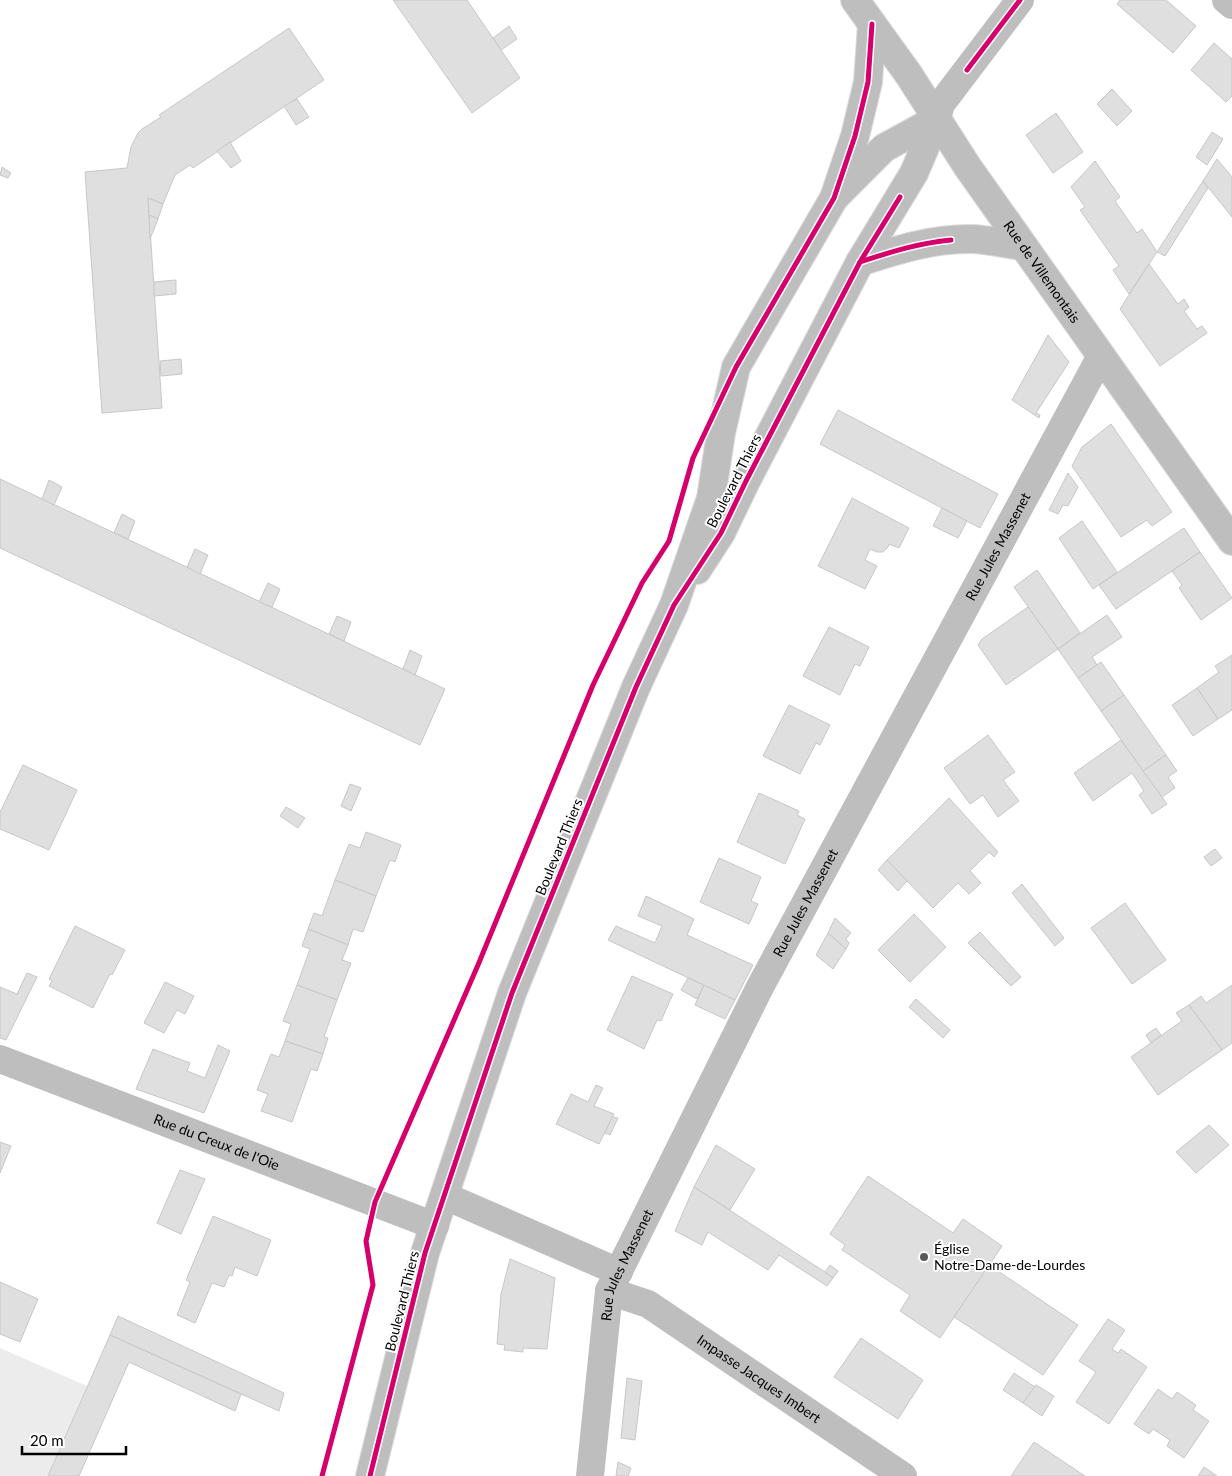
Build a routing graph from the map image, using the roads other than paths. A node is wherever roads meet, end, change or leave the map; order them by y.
1 (855, 0) edge
2 (1020, 0) edge
3 (1226, 0) edge
4 (1232, 5) edge
5 (872, 24) junction
6 (937, 119) junction
7 (834, 198) junction
8 (1023, 246) junction
9 (860, 262) junction
10 (1101, 356) junction
11 (1232, 541) edge
12 (674, 605) junction
13 (0, 1059) edge
14 (445, 1196) junction
15 (435, 1226) junction
16 (614, 1281) junction
17 (370, 1476) edge
18 (590, 1476) edge
19 (903, 1476) edge

1 - 5 main road, Rue de Villemontais
2 - 6 main road
3 - 4 main road
5 - 6 main road, Rue de Villemontais
5 - 7 main road, Boulevard Thiers
6 - 7 main road, Boulevard Thiers
6 - 8 main road, Rue de Villemontais
6 - 9 main road, Boulevard Thiers
7 - 12 main road, Boulevard Thiers
8 - 9 main road
8 - 10 main road, Rue de Villemontais
9 - 12 main road, Boulevard Thiers
10 - 11 main road, Rue de Villemontais
10 - 16 main road, Rue Jules Massenet
12 - 14 main road, Boulevard Thiers
13 - 15 main road, Rue du Creux de l'Oie
14 - 15 main road, Boulevard Thiers
14 - 16 main road, Impasse Jacques Imbert
15 - 17 main road, Boulevard Thiers
16 - 18 main road, Rue Jules Massenet
16 - 19 main road, Impasse Jacques Imbert

